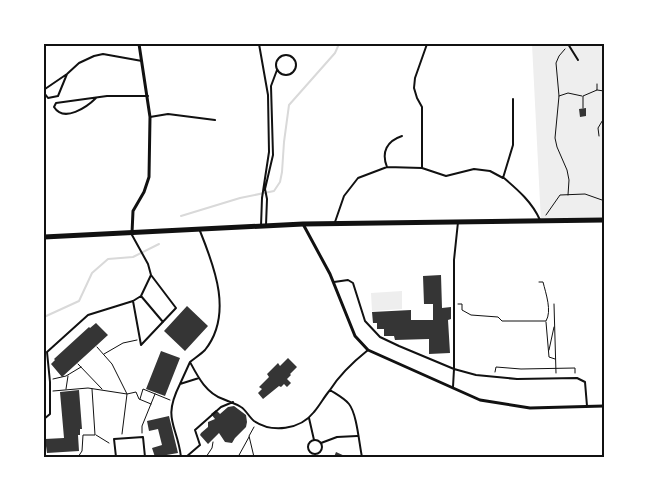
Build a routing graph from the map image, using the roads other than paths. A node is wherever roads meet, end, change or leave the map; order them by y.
1 (139, 44) edge
2 (258, 44) edge
3 (427, 44) edge
4 (568, 44) edge
5 (578, 60) dead end
6 (142, 61) junction
7 (277, 70) junction
8 (67, 74) junction
9 (148, 96) junction
10 (96, 98) junction
11 (513, 99) dead end
12 (150, 117) junction
13 (214, 120) dead end
14 (402, 136) dead end
15 (386, 167) junction
16 (422, 168) junction
17 (503, 178) junction
18 (604, 220) edge
19 (458, 222) junction
20 (541, 222) junction
21 (303, 224) junction
22 (334, 224) junction
23 (263, 226) junction
24 (200, 229) junction
25 (132, 233) junction
26 (44, 237) edge
27 (151, 275) junction
28 (334, 282) junction
29 (141, 296) junction
30 (133, 301) junction
31 (163, 322) junction
32 (368, 350) junction
33 (190, 362) junction
34 (454, 369) junction
35 (199, 378) junction
36 (180, 384) junction
37 (453, 388) junction
38 (330, 390) junction
39 (233, 402) junction
40 (587, 406) junction
41 (604, 406) edge
42 (309, 417) junction
43 (44, 419) edge
44 (358, 436) junction
45 (314, 440) junction
46 (321, 444) junction
47 (316, 456) edge
48 (116, 457) edge
49 (145, 457) edge
50 (181, 457) edge
51 (186, 457) edge
52 (362, 457) edge

1 - 6 street
2 - 23 lane
3 - 16 lane
4 - 5 lane
6 - 8 lane
6 - 9 street
7 - 7 lane
7 - 23 lane
8 - 8 lane
9 - 10 lane
9 - 12 street
10 - 10 lane
11 - 17 lane
12 - 13 lane
12 - 25 street
14 - 15 lane
15 - 16 lane
15 - 22 lane
16 - 17 lane
17 - 20 lane
18 - 20 main road
19 - 20 main road
19 - 22 main road
19 - 34 lane
21 - 22 main road
21 - 23 main road
21 - 28 street
23 - 24 main road
24 - 25 main road
24 - 33 lane
25 - 26 main road
25 - 27 lane
27 - 29 lane
27 - 31 lane
28 - 32 street
28 - 34 lane
29 - 30 lane
29 - 31 lane
30 - 31 lane
30 - 43 lane
32 - 37 street
32 - 38 lane
33 - 35 lane
33 - 36 lane
34 - 37 lane
34 - 40 lane
35 - 36 lane
35 - 39 lane
36 - 50 lane
37 - 40 street
38 - 42 lane
38 - 44 lane
39 - 42 lane
39 - 51 lane
40 - 41 street
42 - 45 lane
44 - 46 lane
44 - 52 lane
45 - 46 lane
45 - 47 lane
46 - 47 lane
48 - 49 lane

